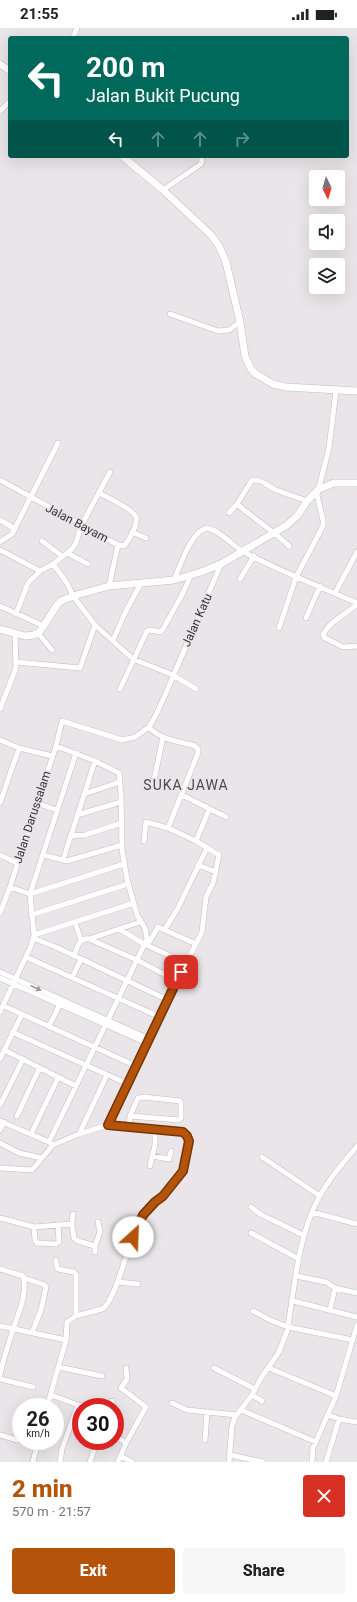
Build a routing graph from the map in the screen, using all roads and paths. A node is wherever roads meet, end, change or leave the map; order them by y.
1 (8, 102) edge
2 (0, 111) edge
3 (124, 158) edge
4 (202, 158) edge
5 (163, 190) junction
6 (170, 314) dead end
7 (240, 322) junction
8 (336, 391) junction
9 (357, 391) edge
10 (58, 443) dead end
11 (110, 472) dead end
12 (0, 480) edge
13 (357, 483) edge
14 (319, 489) junction
15 (99, 493) junction
16 (30, 498) junction
17 (307, 501) junction
18 (237, 504) junction
19 (228, 513) dead end
20 (0, 520) edge
21 (81, 526) junction
22 (15, 529) junction
23 (132, 532) junction
24 (274, 532) junction
25 (146, 538) dead end
26 (42, 541) dead end
27 (0, 542) edge
28 (118, 545) junction
29 (289, 546) dead end
30 (0, 550) edge
31 (241, 551) junction
32 (357, 552) edge
33 (64, 554) junction
34 (254, 556) junction
35 (53, 564) junction
36 (88, 564) dead end
37 (220, 564) junction
38 (40, 571) junction
39 (190, 577) junction
40 (296, 577) junction
41 (240, 579) dead end
42 (174, 580) junction
43 (141, 583) junction
44 (109, 586) junction
45 (320, 586) junction
46 (335, 593) junction
47 (73, 596) junction
48 (357, 604) edge
49 (0, 606) edge
50 (16, 614) junction
51 (306, 618) dead end
52 (95, 625) junction
53 (44, 626) junction
54 (279, 628) dead end
55 (0, 629) edge
56 (15, 634) junction
57 (38, 634) junction
58 (113, 640) junction
59 (357, 646) edge
60 (52, 650) dead end
61 (133, 659) junction
62 (16, 662) junction
63 (173, 675) junction
64 (196, 689) dead end
65 (120, 690) dead end
66 (0, 709) edge
67 (149, 727) junction
68 (163, 737) junction
69 (0, 740) edge
70 (56, 746) junction
71 (19, 748) junction
72 (76, 753) junction
73 (52, 756) junction
74 (95, 761) junction
75 (120, 782) junction
76 (153, 785) dead end
77 (84, 794) junction
78 (182, 795) junction
79 (121, 802) junction
80 (0, 803) edge
81 (36, 803) junction
82 (57, 810) junction
83 (209, 810) junction
84 (77, 815) junction
85 (226, 817) dead end
86 (122, 823) junction
87 (168, 828) junction
88 (70, 836) junction
89 (144, 841) dead end
90 (196, 841) junction
91 (122, 845) junction
92 (207, 848) junction
93 (0, 855) edge
94 (43, 855) junction
95 (63, 860) junction
96 (17, 863) junction
97 (124, 864) junction
98 (198, 865) junction
99 (216, 872) junction
100 (128, 884) junction
101 (10, 887) junction
102 (30, 894) junction
103 (134, 903) junction
104 (0, 913) edge
105 (31, 915) junction
106 (140, 922) junction
107 (75, 923) junction
108 (119, 929) junction
109 (165, 929) junction
110 (33, 936) junction
111 (89, 939) junction
112 (81, 940) junction
113 (146, 944) junction
114 (196, 944) junction
115 (74, 956) junction
116 (26, 957) junction
117 (81, 959) junction
118 (137, 960) junction
119 (186, 963) junction
120 (0, 972) edge
121 (0, 978) edge
122 (72, 978) junction
123 (127, 980) junction
124 (176, 981) junction
125 (15, 982) junction
126 (119, 998) junction
127 (168, 1000) junction
128 (61, 1002) junction
129 (4, 1006) junction
130 (0, 1012) edge
131 (22, 1014) junction
132 (160, 1017) junction
133 (107, 1022) junction
134 (49, 1026) junction
135 (12, 1032) junction
136 (148, 1041) junction
137 (96, 1047) junction
138 (4, 1050) junction
139 (0, 1059) edge
140 (23, 1060) junction
141 (86, 1066) junction
142 (136, 1066) junction
143 (39, 1069) junction
144 (107, 1075) junction
145 (58, 1078) junction
146 (128, 1084) junction
147 (76, 1086) junction
148 (0, 1105) edge
149 (16, 1116) dead end
150 (130, 1116) junction
151 (2, 1122) edge
152 (108, 1125) junction
153 (129, 1127) junction
154 (0, 1130) edge
155 (155, 1130) junction
156 (31, 1134) junction
157 (79, 1134) junction
158 (0, 1143) edge
159 (51, 1144) junction
160 (357, 1146) edge
161 (171, 1151) dead end
162 (152, 1156) junction
163 (262, 1156) dead end
164 (42, 1158) junction
165 (150, 1166) dead end
166 (0, 1168) edge
167 (320, 1196) junction
168 (251, 1207) dead end
169 (312, 1212) junction
170 (73, 1214) dead end
171 (0, 1218) edge
172 (98, 1222) dead end
173 (72, 1224) junction
174 (357, 1224) edge
175 (58, 1225) junction
176 (34, 1227) junction
177 (251, 1233) dead end
178 (303, 1235) junction
179 (95, 1246) junction
180 (96, 1252) dead end
181 (299, 1259) junction
182 (56, 1260) dead end
183 (0, 1270) edge
184 (296, 1276) junction
185 (24, 1278) junction
186 (117, 1282) junction
187 (138, 1284) dead end
188 (335, 1288) junction
189 (357, 1293) edge
190 (292, 1301) junction
191 (253, 1310) dead end
192 (330, 1310) junction
193 (76, 1316) junction
194 (357, 1316) edge
195 (357, 1325) edge
196 (0, 1326) edge
197 (288, 1327) junction
198 (13, 1329) junction
199 (32, 1333) junction
200 (66, 1340) junction
201 (353, 1340) junction
202 (58, 1367) junction
203 (126, 1368) dead end
204 (214, 1368) dead end
205 (269, 1368) junction
206 (0, 1375) edge
207 (102, 1376) dead end
208 (0, 1380) edge
209 (33, 1387) dead end
210 (255, 1389) junction
211 (51, 1395) junction
212 (252, 1395) junction
213 (336, 1396) junction
214 (50, 1398) edge
215 (262, 1401) dead end
216 (72, 1403) edge
217 (172, 1403) dead end
218 (240, 1410) junction
219 (207, 1412) junction
220 (237, 1415) junction
221 (328, 1415) junction
222 (339, 1419) junction
223 (72, 1422) edge
224 (357, 1422) edge
225 (0, 1435) edge
226 (12, 1439) edge
227 (205, 1440) dead end
228 (126, 1442) joint
229 (316, 1442) junction
230 (36, 1450) edge
231 (94, 1450) edge
232 (230, 1455) junction
233 (120, 1456) junction
234 (33, 1462) edge
235 (60, 1462) edge
236 (90, 1462) edge
237 (118, 1462) edge
238 (132, 1462) edge
239 (229, 1462) edge
240 (263, 1462) edge
241 (312, 1462) edge
242 (326, 1462) edge

1 - 2 street
3 - 5 street
4 - 5 street
5 - 7 street
6 - 7 street
7 - 8 street
8 - 9 street
8 - 14 street
10 - 16 street
11 - 15 street
12 - 16 street, Jalan Bayam
13 - 14 street
14 - 17 street
14 - 40 street
15 - 21 street
15 - 23 street
16 - 21 street, Jalan Bayam
16 - 22 street
17 - 18 street
17 - 24 street
18 - 19 street
18 - 24 street
20 - 22 street
21 - 28 street, Jalan Bayam
21 - 33 street
22 - 27 street
23 - 25 street
23 - 28 street
24 - 29 street
24 - 31 street
26 - 33 street
28 - 44 street, Jalan Bayam
30 - 38 street
31 - 34 street
31 - 37 street
31 - 42 street
32 - 46 street
33 - 35 street
33 - 36 street
34 - 40 street
34 - 41 street
35 - 38 street
35 - 47 street
37 - 39 street
37 - 63 street, Jalan Katu
38 - 50 street
39 - 42 street
39 - 61 street
40 - 45 street
40 - 54 street
42 - 43 street
43 - 44 street
43 - 58 street
44 - 47 street
45 - 46 street
45 - 51 street
46 - 48 street
47 - 52 street
47 - 53 street
48 - 59 street
49 - 50 street
50 - 53 street
52 - 58 street
52 - 62 street
53 - 57 street
55 - 56 street
56 - 57 street
56 - 62 street
57 - 60 street
58 - 61 street
61 - 63 street
61 - 65 street
62 - 66 street
63 - 64 street
63 - 67 street, Jalan Katu
67 - 68 street
67 - 70 street, Jalan Darussalam
68 - 76 street
68 - 78 street
69 - 71 street
70 - 72 street
70 - 73 street, Jalan Darussalam
71 - 73 street
71 - 80 street
72 - 74 street
72 - 82 street
73 - 81 street, Jalan Darussalam
74 - 75 street
74 - 77 street
75 - 77 street
75 - 79 street
77 - 84 street
78 - 83 street
78 - 87 street
79 - 84 street
79 - 86 street
81 - 82 street
81 - 96 street, Jalan Darussalam
82 - 94 street
83 - 85 street
83 - 90 street
84 - 88 street
86 - 88 street
86 - 91 street
87 - 89 street
87 - 90 street
88 - 95 street
90 - 92 street
91 - 95 street
91 - 97 street
92 - 98 street
92 - 99 street
93 - 96 street
94 - 95 street
94 - 102 street
96 - 101 street, Jalan Darussalam
97 - 100 street
97 - 102 street
98 - 99 street
98 - 109 street
99 - 114 street
100 - 103 street
100 - 105 street
101 - 102 street
101 - 104 street, Jalan Darussalam
102 - 105 street
103 - 106 street
103 - 107 street
105 - 110 street
106 - 108 street
106 - 113 street
107 - 110 street
107 - 112 street
108 - 111 street
108 - 113 street
109 - 113 street
109 - 114 street
110 - 115 street
110 - 116 street
111 - 112 street
111 - 118 street
112 - 115 street
113 - 118 street
113 - 119 street
114 - 119 street
115 - 117 street
116 - 122 street
116 - 125 street
117 - 122 street
117 - 123 street
118 - 123 street
118 - 124 street
119 - 124 street
120 - 125 street
121 - 125 street
122 - 126 street
123 - 126 street
123 - 127 street
124 - 127 street
125 - 128 street
125 - 129 street
126 - 132 street
126 - 133 street
127 - 132 street
128 - 133 street
128 - 134 street
129 - 130 street
129 - 131 street
131 - 134 street
131 - 135 street
132 - 136 street
133 - 136 street
133 - 137 street
134 - 137 street
135 - 138 street
135 - 141 street
136 - 142 street
137 - 141 street
137 - 142 street
138 - 139 street
138 - 140 street
140 - 143 street
140 - 148 street
141 - 144 street
141 - 147 street
142 - 146 street
143 - 145 street
143 - 149 street
144 - 146 street
144 - 157 street
145 - 147 street
145 - 156 street
146 - 152 street
147 - 159 street
150 - 150 street
150 - 153 street
151 - 154 street
151 - 156 street
152 - 153 street
152 - 157 street
153 - 155 street
155 - 162 street
155 - 186 street
156 - 159 street
157 - 159 street
158 - 164 street
159 - 164 street
160 - 167 street
161 - 162 street
162 - 165 street
163 - 167 street
164 - 166 street
167 - 169 street
168 - 178 street
169 - 174 street
169 - 178 street
170 - 173 street
171 - 176 street
172 - 179 street
173 - 175 street
173 - 179 street
175 - 176 street
175 - 176 street
177 - 181 street
178 - 181 street
179 - 180 street
181 - 184 street
182 - 193 street
183 - 185 street
184 - 188 street
184 - 190 street
185 - 198 street
185 - 199 street
186 - 187 street
186 - 193 street
188 - 189 street
188 - 192 street
190 - 192 street
190 - 197 street
191 - 197 street
192 - 194 street
193 - 200 street
195 - 201 street
196 - 198 street
197 - 201 street
197 - 205 street
198 - 199 street
198 - 206 street
199 - 200 street
200 - 202 street
201 - 213 street
202 - 207 street
202 - 211 street
203 - 228 street
204 - 210 street
205 - 210 street
205 - 213 street
208 - 209 street
210 - 212 street
211 - 214 street
211 - 216 street
212 - 215 street
212 - 218 street
213 - 221 street
217 - 219 street
218 - 220 street
218 - 229 street
219 - 220 street
219 - 227 street
220 - 232 street
221 - 222 street
221 - 229 street
222 - 224 street
222 - 242 street
223 - 235 street
225 - 226 street
228 - 233 street
229 - 241 street
230 - 234 street
231 - 236 street
232 - 239 street
232 - 240 street
233 - 237 street
233 - 238 street

